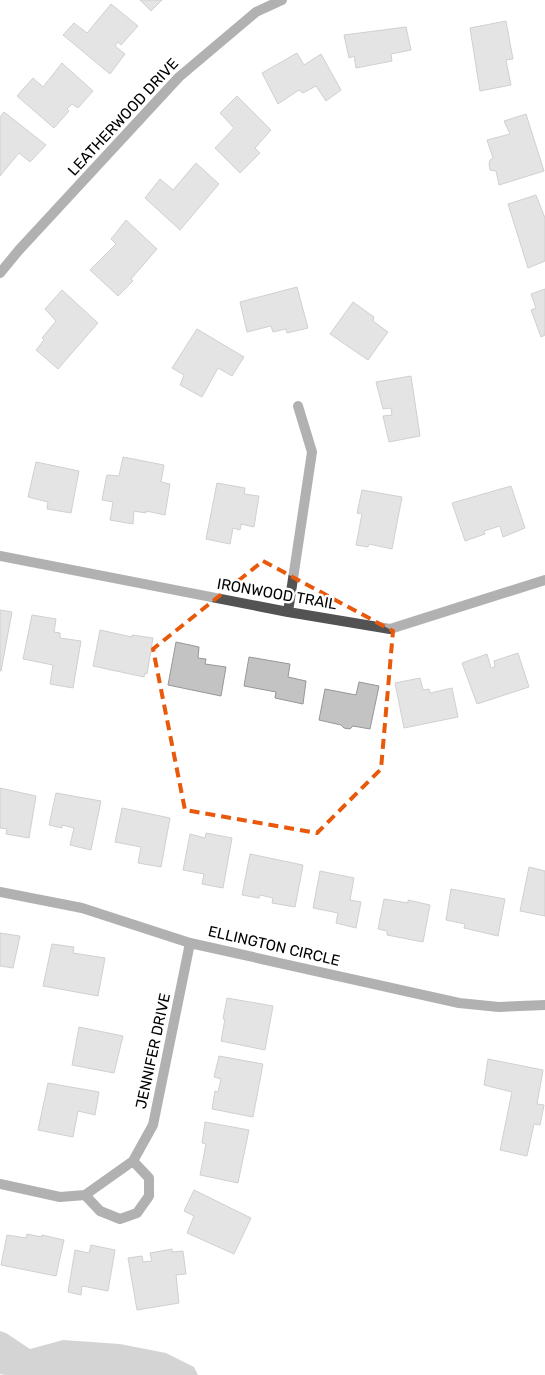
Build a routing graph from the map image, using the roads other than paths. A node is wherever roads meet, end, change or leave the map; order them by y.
1 (282, 0) edge
2 (0, 273) edge
3 (298, 406) dead end
4 (0, 556) edge
5 (545, 580) edge
6 (288, 612) junction
7 (0, 892) edge
8 (190, 943) junction
9 (545, 1005) edge
10 (133, 1161) junction
11 (0, 1184) edge
12 (85, 1195) junction

1 - 2 street, LEATHERWOOD DRIVE
3 - 6 street
4 - 6 street, IRONWOOD TRAIL
5 - 6 street, IRONWOOD TRAIL
7 - 8 street, ELLINGTON CIRCLE
8 - 9 street, ELLINGTON CIRCLE
8 - 10 street, JENNIFER DRIVE
10 - 12 street, JENNIFER DRIVE
10 - 12 street
11 - 12 street

